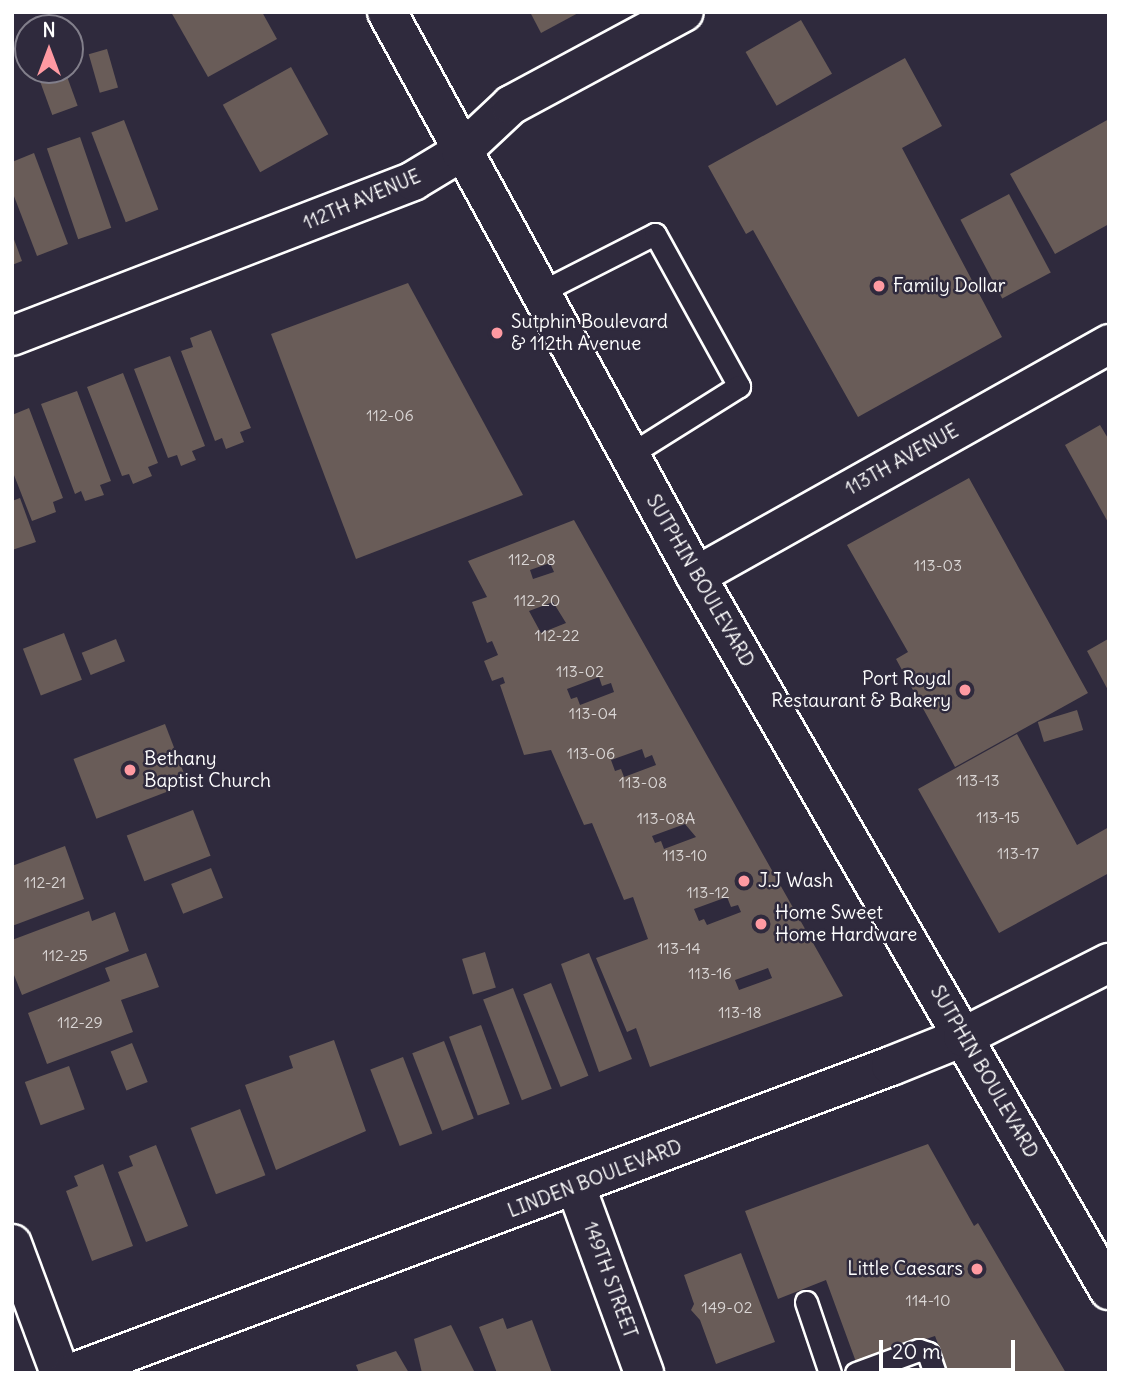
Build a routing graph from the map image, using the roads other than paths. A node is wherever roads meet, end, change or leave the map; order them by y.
1 (387, 12) edge
2 (684, 12) edge
3 (461, 152) junction
4 (539, 293) junction
5 (12, 337) edge
6 (1109, 344) edge
7 (629, 455) junction
8 (696, 576) junction
9 (1109, 963) edge
10 (963, 1037) junction
11 (576, 1187) junction
12 (12, 1244) edge
13 (1109, 1290) edge
14 (806, 1301) dead end
15 (60, 1373) edge
16 (72, 1373) edge
17 (644, 1373) edge
18 (830, 1373) edge
19 (856, 1373) edge
20 (935, 1373) edge

1 - 3 main road, SUTPHIN BOULEVARD
2 - 3 main road, 112TH AVENUE
3 - 4 main road, SUTPHIN BOULEVARD
3 - 5 main road, 112TH AVENUE
4 - 7 main road, SUTPHIN BOULEVARD
4 - 7 lane
6 - 8 main road, 113TH AVENUE
7 - 8 main road, SUTPHIN BOULEVARD
8 - 10 main road, SUTPHIN BOULEVARD
9 - 10 main road, LINDEN BOULEVARD
10 - 11 main road, LINDEN BOULEVARD
10 - 13 main road, SUTPHIN BOULEVARD
11 - 16 main road, LINDEN BOULEVARD
11 - 17 main road, 149TH STREET
12 - 15 main road
14 - 18 lane
19 - 20 lane

